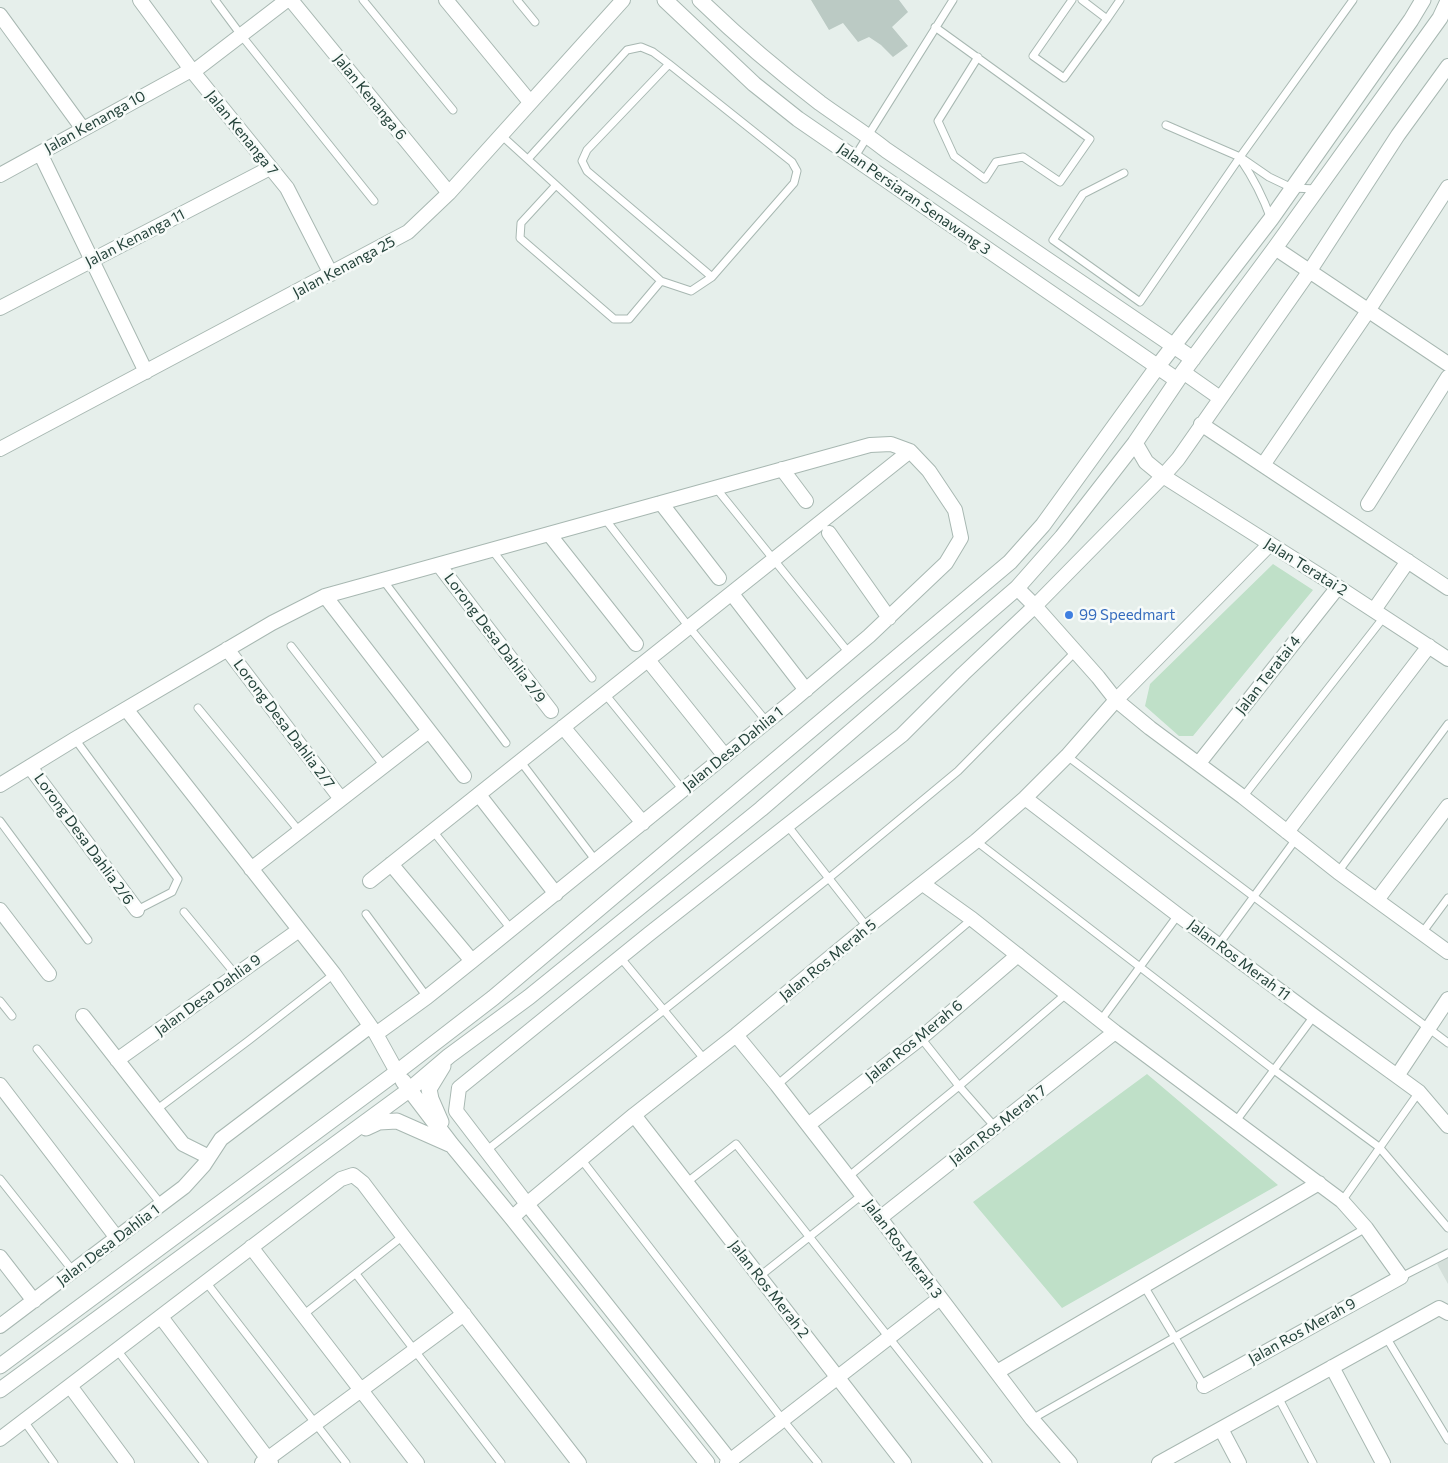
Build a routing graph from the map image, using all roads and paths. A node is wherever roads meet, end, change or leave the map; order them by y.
1 (140, 0) edge
2 (215, 0) edge
3 (287, 0) edge
4 (291, 0) edge
5 (363, 0) edge
6 (446, 0) edge
7 (517, 0) edge
8 (665, 0) edge
9 (700, 0) edge
10 (953, 0) edge
11 (1072, 0) edge
12 (1082, 0) edge
13 (1120, 0) edge
14 (1353, 0) edge
15 (1422, 0) edge
16 (1448, 1) edge
17 (615, 5) edge
18 (0, 15) edge
19 (1107, 19) junction
20 (534, 22) dead end
21 (935, 27) junction
22 (241, 36) junction
23 (978, 57) junction
24 (669, 64) junction
25 (1448, 66) edge
26 (192, 71) junction
27 (530, 102) junction
28 (452, 110) dead end
29 (1166, 125) dead end
30 (83, 130) junction
31 (501, 135) junction
32 (868, 135) junction
33 (40, 154) junction
34 (1240, 157) junction
35 (854, 158) junction
36 (528, 159) junction
37 (270, 168) junction
38 (1124, 173) dead end
39 (0, 176) edge
40 (556, 185) junction
41 (1448, 187) edge
42 (1292, 188) junction
43 (1318, 189) junction
44 (449, 193) junction
45 (374, 201) dead end
46 (1271, 219) junction
47 (1275, 248) junction
48 (91, 261) junction
49 (1309, 272) junction
50 (331, 274) junction
51 (712, 276) junction
52 (661, 281) junction
53 (0, 308) edge
54 (1368, 311) junction
55 (1173, 346) junction
56 (1193, 359) junction
57 (1448, 364) edge
58 (1158, 366) junction
59 (146, 372) junction
60 (1180, 376) junction
61 (1448, 377) edge
62 (1220, 398) junction
63 (1201, 424) junction
64 (1135, 443) junction
65 (0, 449) edge
66 (910, 452) junction
67 (1263, 465) junction
68 (782, 470) junction
69 (1163, 476) junction
70 (716, 488) junction
71 (806, 501) dead end
72 (661, 503) junction
73 (1368, 504) dead end
74 (605, 519) junction
75 (829, 533) dead end
76 (549, 534) junction
77 (1270, 544) junction
78 (492, 550) junction
79 (774, 560) junction
80 (1408, 561) junction
81 (439, 565) junction
82 (719, 578) dead end
83 (383, 580) junction
84 (1338, 587) junction
85 (1017, 588) junction
86 (1448, 588) edge
87 (732, 594) junction
88 (325, 596) junction
89 (1035, 606) junction
90 (1379, 614) junction
91 (889, 618) junction
92 (689, 627) junction
93 (636, 644) dead end
94 (292, 646) dead end
95 (1428, 646) junction
96 (227, 649) junction
97 (1076, 652) junction
98 (849, 653) junction
99 (1448, 659) edge
100 (648, 660) junction
101 (592, 678) dead end
102 (806, 690) junction
103 (605, 694) junction
104 (1116, 700) junction
105 (198, 708) dead end
106 (126, 709) junction
107 (551, 711) dead end
108 (767, 722) junction
109 (1448, 724) edge
110 (563, 727) junction
111 (429, 731) junction
112 (75, 739) junction
113 (506, 743) dead end
114 (725, 756) junction
115 (1067, 756) junction
116 (521, 762) junction
117 (1199, 764) junction
118 (384, 766) junction
119 (30, 767) junction
120 (464, 776) dead end
121 (0, 785) edge
122 (683, 790) junction
123 (479, 795) junction
124 (1243, 797) junction
125 (1025, 798) junction
126 (341, 799) junction
127 (1448, 806) edge
128 (0, 822) edge
129 (642, 823) junction
130 (787, 825) junction
131 (300, 832) junction
132 (433, 832) junction
133 (1291, 835) junction
134 (976, 841) junction
135 (596, 861) junction
136 (392, 864) junction
137 (251, 869) junction
138 (1338, 872) junction
139 (828, 878) junction
140 (370, 881) dead end
141 (923, 884) junction
142 (556, 894) junction
143 (1253, 897) junction
144 (1448, 898) edge
145 (1376, 900) junction
146 (0, 910) edge
147 (137, 910) joint
148 (184, 912) dead end
149 (366, 914) dead end
150 (1178, 914) junction
151 (972, 919) junction
152 (867, 927) junction
153 (299, 930) junction
154 (512, 930) junction
155 (1422, 933) junction
156 (88, 940) dead end
157 (1218, 944) junction
158 (1448, 952) edge
159 (1018, 955) junction
160 (620, 957) junction
161 (472, 961) junction
162 (1140, 967) junction
163 (49, 974) dead end
164 (334, 974) junction
165 (236, 975) junction
166 (1066, 994) junction
167 (428, 997) junction
168 (1448, 999) edge
169 (0, 1001) edge
170 (664, 1010) junction
171 (12, 1016) dead end
172 (83, 1016) dead end
173 (1314, 1016) junction
174 (1101, 1020) junction
175 (1428, 1028) junction
176 (373, 1030) junction
177 (1116, 1032) junction
178 (736, 1035) junction
179 (921, 1038) junction
180 (1448, 1043) edge
181 (37, 1049) dead end
182 (449, 1056) junction
183 (117, 1060) junction
184 (705, 1060) junction
185 (1274, 1070) junction
186 (397, 1072) junction
187 (1397, 1076) junction
188 (0, 1085) edge
189 (777, 1085) junction
190 (959, 1086) junction
191 (409, 1090) junction
192 (1419, 1092) junction
193 (156, 1110) junction
194 (634, 1115) junction
195 (1236, 1121) junction
196 (808, 1125) junction
197 (1448, 1126) edge
198 (995, 1127) junction
199 (451, 1144) junction
200 (331, 1146) junction
201 (1380, 1147) junction
202 (486, 1150) junction
203 (209, 1156) junction
204 (581, 1159) junction
205 (848, 1177) junction
206 (0, 1179) edge
207 (686, 1182) junction
208 (1319, 1183) junction
209 (862, 1195) junction
210 (1342, 1201) junction
211 (161, 1204) junction
212 (527, 1204) junction
213 (512, 1218) junction
214 (880, 1218) junction
215 (1366, 1228) junction
216 (1448, 1228) edge
217 (403, 1236) junction
218 (809, 1237) junction
219 (117, 1238) junction
220 (251, 1247) junction
221 (1448, 1252) edge
222 (0, 1257) edge
223 (73, 1271) junction
224 (356, 1274) junction
225 (760, 1276) junction
226 (1401, 1277) junction
227 (206, 1282) junction
228 (1144, 1286) junction
229 (940, 1298) junction
230 (34, 1301) junction
231 (464, 1314) junction
232 (1448, 1314) edge
233 (304, 1315) junction
234 (160, 1317) junction
235 (0, 1326) edge
236 (1386, 1337) junction
237 (889, 1338) junction
238 (1174, 1338) junction
239 (117, 1350) junction
240 (414, 1350) junction
241 (0, 1366) edge
242 (1332, 1367) junction
243 (997, 1372) junction
244 (838, 1377) junction
245 (70, 1386) junction
246 (1204, 1386) joint
247 (0, 1390) edge
248 (361, 1390) junction
249 (1278, 1397) junction
250 (1032, 1419) junction
251 (783, 1420) junction
252 (24, 1421) junction
253 (315, 1424) junction
254 (1221, 1429) junction
255 (0, 1439) edge
256 (1448, 1440) edge
257 (267, 1461) edge
258 (730, 1462) edge
259 (54, 1463) edge
260 (127, 1463) edge
261 (204, 1463) edge
262 (346, 1463) edge
263 (418, 1463) edge
264 (501, 1463) edge
265 (579, 1463) edge
266 (707, 1463) edge
267 (818, 1463) edge
268 (904, 1463) edge
269 (988, 1463) edge
270 (1070, 1463) edge
271 (1160, 1463) edge
272 (1239, 1463) edge
273 (1314, 1463) edge
274 (1383, 1463) edge

1 - 26 street, Jalan Kenanga 7
2 - 22 lane
3 - 22 street, Jalan Kenanga 10
4 - 44 street, Jalan Kenanga 6
5 - 28 lane
6 - 27 street
7 - 20 lane
8 - 35 street, Jalan Persiaran Senawang 3
9 - 32 street, Jalan Persiaran Senawang 3
10 - 21 lane
11 - 19 lane
12 - 19 lane
13 - 19 lane
14 - 34 lane
15 - 42 street
16 - 43 street
17 - 27 street, Jalan Kenanga 25
18 - 30 street
21 - 23 lane
21 - 32 lane
22 - 26 street, Jalan Kenanga 10
22 - 45 lane
23 - 23 lane
24 - 36 lane
24 - 51 lane
24 - 51 lane
25 - 49 street
26 - 30 street, Jalan Kenanga 10
26 - 37 street, Jalan Kenanga 7
27 - 31 street, Jalan Kenanga 25
29 - 34 lane
30 - 33 street, Jalan Kenanga 10
31 - 36 lane
31 - 44 street, Jalan Kenanga 25
32 - 35 lane
32 - 55 street, Jalan Persiaran Senawang 3
33 - 39 street, Jalan Kenanga 10
33 - 48 street
34 - 38 lane
34 - 42 lane
34 - 46 lane
35 - 58 street, Jalan Persiaran Senawang 3
36 - 40 lane
37 - 48 street, Jalan Kenanga 11
37 - 50 street, Jalan Kenanga 7
40 - 52 lane
40 - 52 lane
41 - 54 street
42 - 43 lane
42 - 46 street
43 - 47 street
44 - 50 street, Jalan Kenanga 25
46 - 55 street
47 - 49 street
47 - 56 street
48 - 53 street, Jalan Kenanga 11
48 - 59 street
49 - 54 street
49 - 62 street
50 - 59 street, Jalan Kenanga 25
51 - 52 lane
54 - 57 street
54 - 67 street
55 - 56 street, Jalan Persiaran Senawang 3
55 - 58 street
56 - 60 street
58 - 60 street, Jalan Persiaran Senawang 3
58 - 186 street
59 - 65 street, Jalan Kenanga 25
60 - 62 street
60 - 64 street
61 - 73 street
62 - 63 street
63 - 67 street
63 - 69 street
64 - 69 street
64 - 85 street
66 - 68 street, Jalan Desa Dahlia 1
66 - 79 street
66 - 91 street, Jalan Desa Dahlia 1
67 - 80 street
68 - 70 street, Jalan Desa Dahlia 1
68 - 71 street
69 - 77 street, Jalan Teratai 2
69 - 89 street
70 - 72 street, Jalan Desa Dahlia 1
70 - 79 lane
72 - 74 street, Jalan Desa Dahlia 1
72 - 82 street
74 - 76 street, Jalan Desa Dahlia 1
74 - 92 lane
75 - 91 street
76 - 78 street, Jalan Desa Dahlia 1
76 - 93 street
77 - 84 street, Jalan Teratai 2
77 - 104 street, Jalan Ros Merah 5
78 - 81 street, Jalan Desa Dahlia 1
78 - 101 lane
79 - 87 street
79 - 98 lane
80 - 86 street
80 - 90 street
81 - 83 street, Jalan Desa Dahlia 1
81 - 107 street, Lorong Desa Dahlia 2/9
83 - 88 street, Jalan Desa Dahlia 1
83 - 113 lane
84 - 90 street, Jalan Teratai 2
84 - 117 street, Jalan Teratai 4
85 - 89 street
85 - 182 street
87 - 92 street
87 - 102 street
88 - 96 street, Jalan Desa Dahlia 1
88 - 111 street
89 - 97 street
89 - 130 street
90 - 95 street, Jalan Teratai 2
90 - 124 lane
91 - 98 street, Jalan Desa Dahlia 1
92 - 100 street
92 - 108 lane
94 - 118 lane
95 - 99 street, Jalan Teratai 2
95 - 133 street
96 - 106 street, Jalan Desa Dahlia 1
96 - 126 street, Lorong Desa Dahlia 2/7
97 - 104 street
97 - 139 lane
98 - 102 street, Jalan Desa Dahlia 1
100 - 103 street
100 - 114 street
102 - 108 street, Jalan Desa Dahlia 1
103 - 110 street
103 - 122 lane
104 - 115 street, Jalan Ros Merah 5
104 - 117 street
105 - 131 lane
106 - 112 street, Jalan Desa Dahlia 1
106 - 137 street
108 - 114 street, Jalan Desa Dahlia 1
109 - 138 lane
110 - 116 street
110 - 129 street
111 - 118 street
111 - 120 street
112 - 119 street, Jalan Desa Dahlia 1
112 - 147 lane
114 - 122 street, Jalan Desa Dahlia 1
115 - 125 street, Jalan Ros Merah 5
115 - 143 lane
116 - 123 street
116 - 135 lane
117 - 124 street
118 - 126 street
119 - 121 street, Jalan Desa Dahlia 1
119 - 147 street, Lorong Desa Dahlia 2/6
122 - 129 street, Jalan Desa Dahlia 1
123 - 132 street
123 - 142 street
124 - 133 street
125 - 134 street, Jalan Ros Merah 5
125 - 150 street, Jalan Ros Merah 11
126 - 131 street
127 - 145 street
128 - 156 lane
129 - 135 street, Jalan Desa Dahlia 1
130 - 139 lane
130 - 160 street
131 - 137 street
132 - 136 street
132 - 154 lane
133 - 138 street
133 - 143 lane
134 - 141 street, Jalan Ros Merah 5
134 - 162 lane
135 - 142 street, Jalan Desa Dahlia 1
136 - 140 street
136 - 161 street
137 - 153 street
138 - 145 street
139 - 152 lane
139 - 170 lane
141 - 151 street
141 - 152 street, Jalan Ros Merah 5
142 - 154 street, Jalan Desa Dahlia 1
143 - 157 lane
143 - 175 lane
144 - 155 lane
145 - 155 street
146 - 163 street
148 - 165 lane
149 - 167 lane
150 - 157 street, Jalan Ros Merah 11
150 - 162 lane
151 - 159 street
151 - 189 lane
152 - 178 street, Jalan Ros Merah 5
153 - 164 street
153 - 165 street, Jalan Desa Dahlia 9
154 - 161 street, Jalan Desa Dahlia 1
155 - 158 street
157 - 173 street, Jalan Ros Merah 11
159 - 166 street
159 - 179 street, Jalan Ros Merah 6
160 - 170 lane
160 - 202 street
161 - 167 street, Jalan Desa Dahlia 1
162 - 174 lane
162 - 185 lane
164 - 176 street
164 - 193 lane
165 - 183 street, Jalan Desa Dahlia 9
166 - 174 street
166 - 190 lane
167 - 176 street, Jalan Desa Dahlia 1
168 - 175 street
169 - 171 lane
170 - 184 lane
170 - 202 lane
172 - 183 street
173 - 185 lane
173 - 187 street, Jalan Ros Merah 11
174 - 177 street
175 - 180 lane
175 - 187 street
176 - 186 street
176 - 203 street, Jalan Desa Dahlia 1
177 - 195 street
177 - 198 street, Jalan Ros Merah 7
178 - 184 street, Jalan Ros Merah 5
178 - 189 street, Jalan Ros Merah 3
179 - 190 lane
179 - 196 street, Jalan Ros Merah 6
181 - 211 lane
182 - 191 street
182 - 199 street
183 - 193 street
184 - 194 street, Jalan Ros Merah 5
185 - 195 lane
185 - 201 lane
186 - 191 street
186 - 241 street
187 - 192 street, Jalan Ros Merah 11
188 - 219 street
189 - 196 street, Jalan Ros Merah 3
190 - 198 lane
190 - 205 lane
191 - 199 street
191 - 200 street
192 - 197 street, Jalan Ros Merah 11
192 - 201 lane
193 - 203 street
194 - 204 street, Jalan Ros Merah 5
194 - 207 street, Jalan Ros Merah 2
195 - 208 street
196 - 205 street, Jalan Ros Merah 3
198 - 214 street, Jalan Ros Merah 7
199 - 200 street
199 - 213 street
200 - 247 street
201 - 210 lane
201 - 216 lane
202 - 212 street
203 - 211 street, Jalan Desa Dahlia 1
204 - 212 street, Jalan Ros Merah 5
204 - 251 lane
205 - 209 street, Jalan Ros Merah 3
206 - 223 lane
207 - 218 lane
207 - 225 street, Jalan Ros Merah 2
208 - 210 street
208 - 228 street
209 - 214 street, Jalan Ros Merah 3
209 - 218 lane
210 - 215 street
211 - 219 street, Jalan Desa Dahlia 1
212 - 213 street, Jalan Ros Merah 5
212 - 258 street
213 - 266 street
214 - 229 street, Jalan Ros Merah 3
215 - 226 street
215 - 238 lane
217 - 220 street
217 - 224 lane
217 - 231 street
218 - 225 lane
218 - 237 lane
219 - 223 street, Jalan Desa Dahlia 1
220 - 227 street
220 - 233 street
221 - 226 lane
222 - 230 street
223 - 230 street, Jalan Desa Dahlia 1
224 - 233 lane
224 - 240 lane
225 - 244 street, Jalan Ros Merah 2
226 - 246 street, Jalan Ros Merah 9
227 - 234 street
227 - 253 lane
228 - 238 lane
228 - 243 street
229 - 237 street
229 - 243 street, Jalan Ros Merah 3
230 - 235 street, Jalan Desa Dahlia 1
231 - 240 street
231 - 265 street
232 - 236 street
233 - 248 street
234 - 239 street
234 - 257 street
236 - 242 street
236 - 256 lane
237 - 244 street
237 - 269 lane
238 - 246 lane
238 - 250 lane
239 - 245 street
239 - 261 lane
240 - 248 street
240 - 264 lane
242 - 249 street
242 - 274 street
243 - 250 street, Jalan Ros Merah 3
244 - 251 street
244 - 268 street, Jalan Ros Merah 2
245 - 252 street
245 - 260 street
248 - 253 street
248 - 263 street
249 - 254 street
249 - 273 lane
250 - 270 street, Jalan Ros Merah 3
251 - 258 street
251 - 267 lane
252 - 255 street
252 - 259 lane
253 - 257 street
253 - 262 lane
254 - 271 street
254 - 272 street

